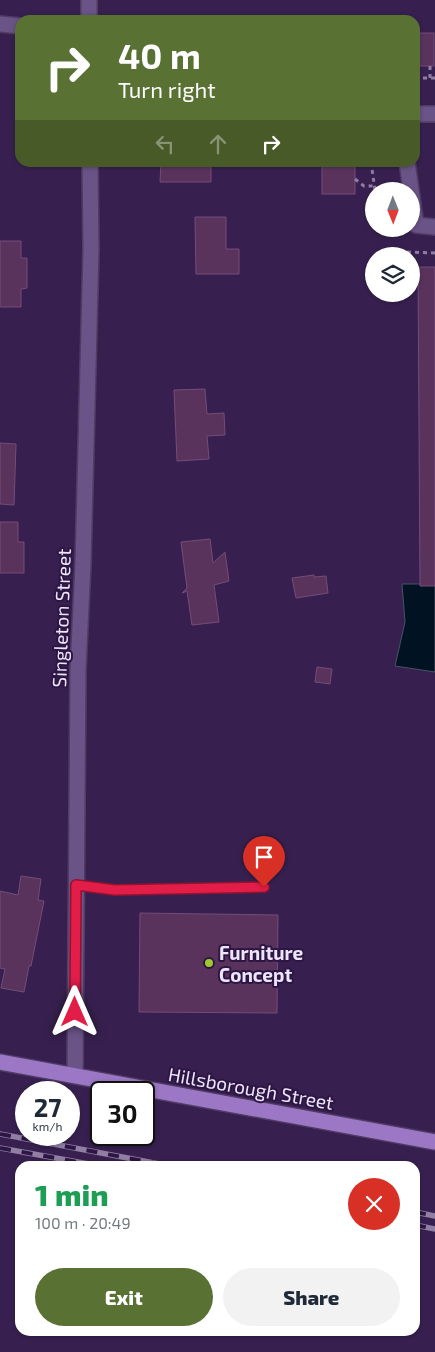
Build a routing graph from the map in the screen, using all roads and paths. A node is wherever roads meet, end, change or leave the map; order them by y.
1 (89, 0) edge
2 (89, 15) edge
3 (0, 24) edge
4 (15, 26) edge
5 (430, 66) dead end
6 (420, 78) edge
7 (430, 78) junction
8 (435, 78) edge
9 (420, 114) edge
10 (435, 114) edge
11 (90, 167) edge
12 (371, 167) edge
13 (408, 167) edge
14 (354, 179) dead end
15 (435, 227) edge
16 (420, 252) edge
17 (435, 253) edge
18 (76, 885) junction
19 (264, 887) dead end
20 (0, 1062) edge
21 (75, 1075) junction
22 (435, 1142) edge

1 - 2 street
3 - 4 street
5 - 7 path
6 - 7 path
7 - 8 path
9 - 10 street
11 - 18 street, Singleton Street
12 - 14 path
13 - 15 street
16 - 17 path
18 - 19 lane
18 - 21 street, Singleton Street
20 - 21 main road, Hillsborough Street
21 - 22 main road, Hillsborough Street

